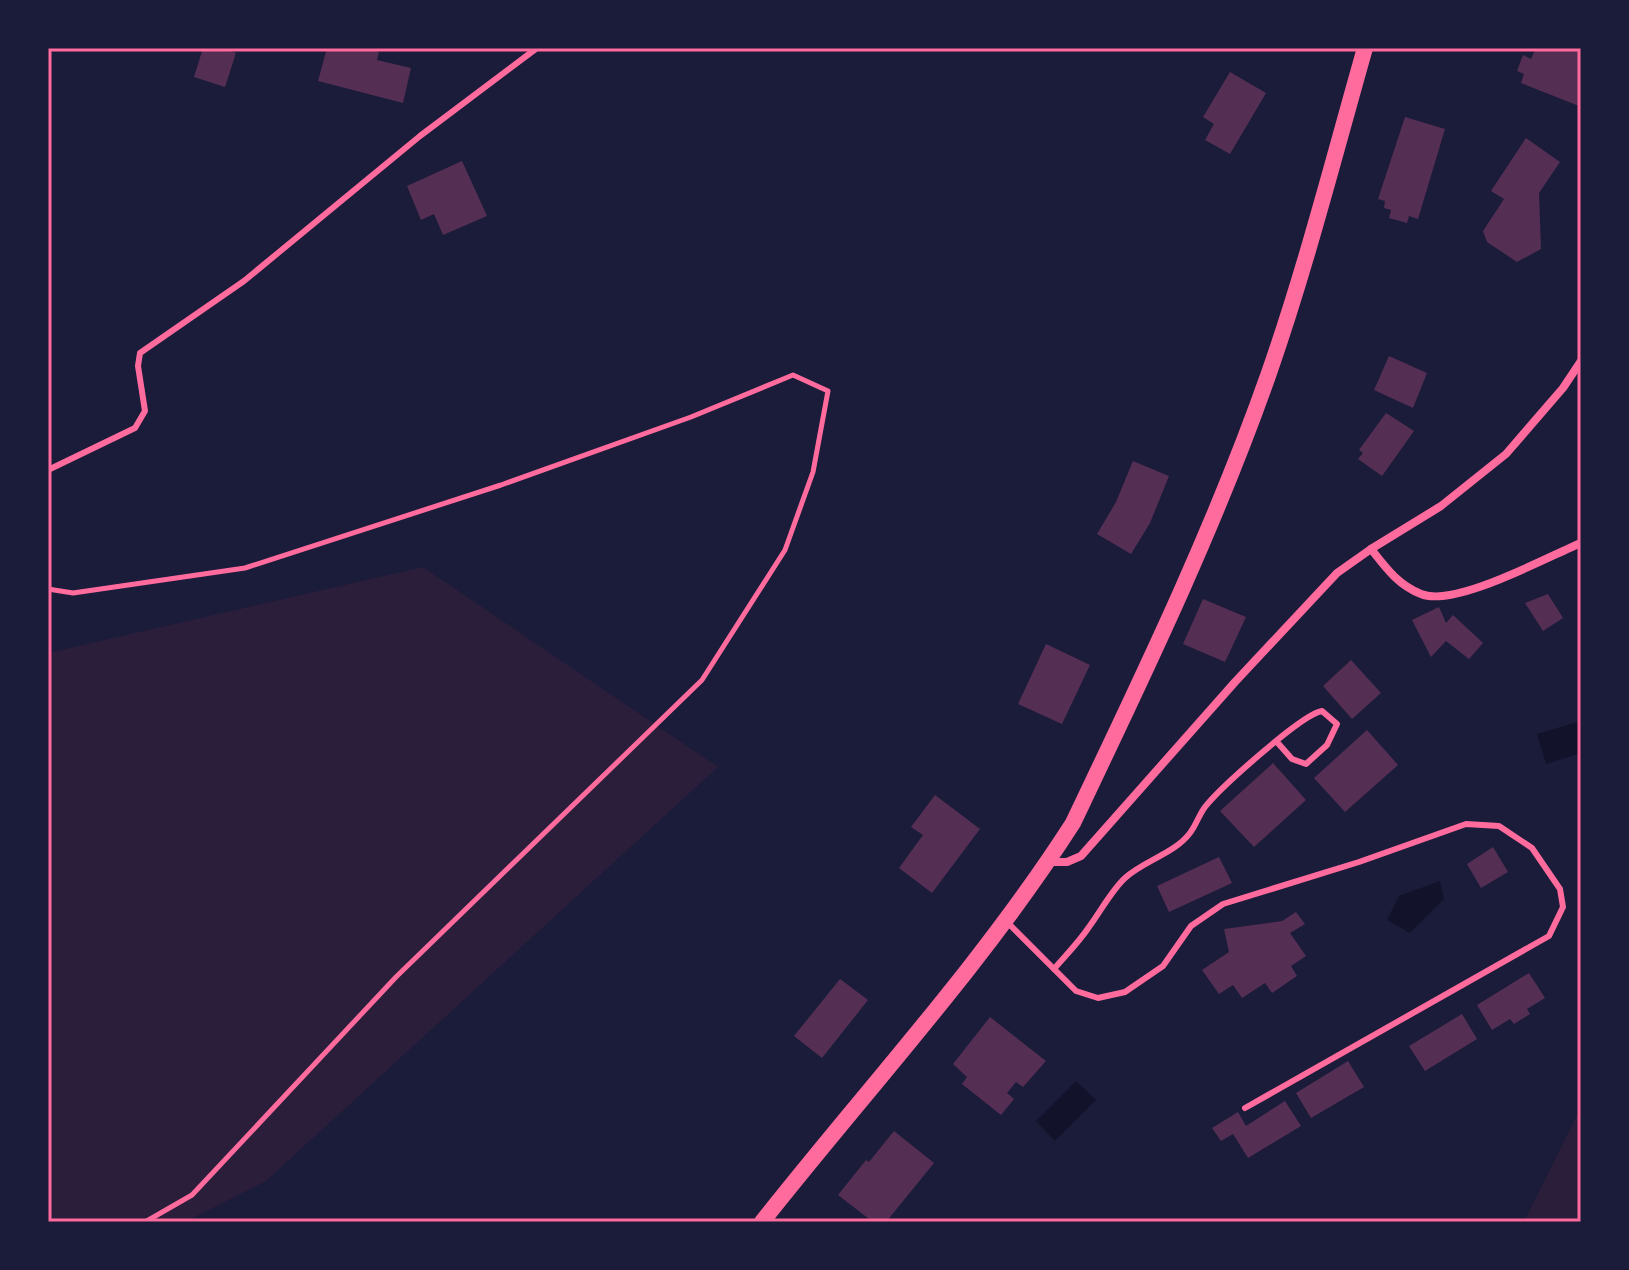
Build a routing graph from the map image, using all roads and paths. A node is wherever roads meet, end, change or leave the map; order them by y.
1 (537, 48) edge
2 (1365, 48) edge
3 (1581, 361) edge
4 (48, 470) edge
5 (1581, 543) edge
6 (1371, 549) junction
7 (48, 589) edge
8 (1277, 742) junction
9 (1048, 862) junction
10 (1005, 920) junction
11 (1054, 969) junction
12 (1245, 1108) dead end
13 (145, 1222) edge
14 (762, 1222) edge

1 - 4 lane
2 - 9 main road
3 - 6 street
5 - 6 street
6 - 9 street
7 - 13 path
8 - 8 lane
8 - 11 lane
9 - 10 main road
10 - 11 lane
10 - 14 main road
11 - 12 lane

